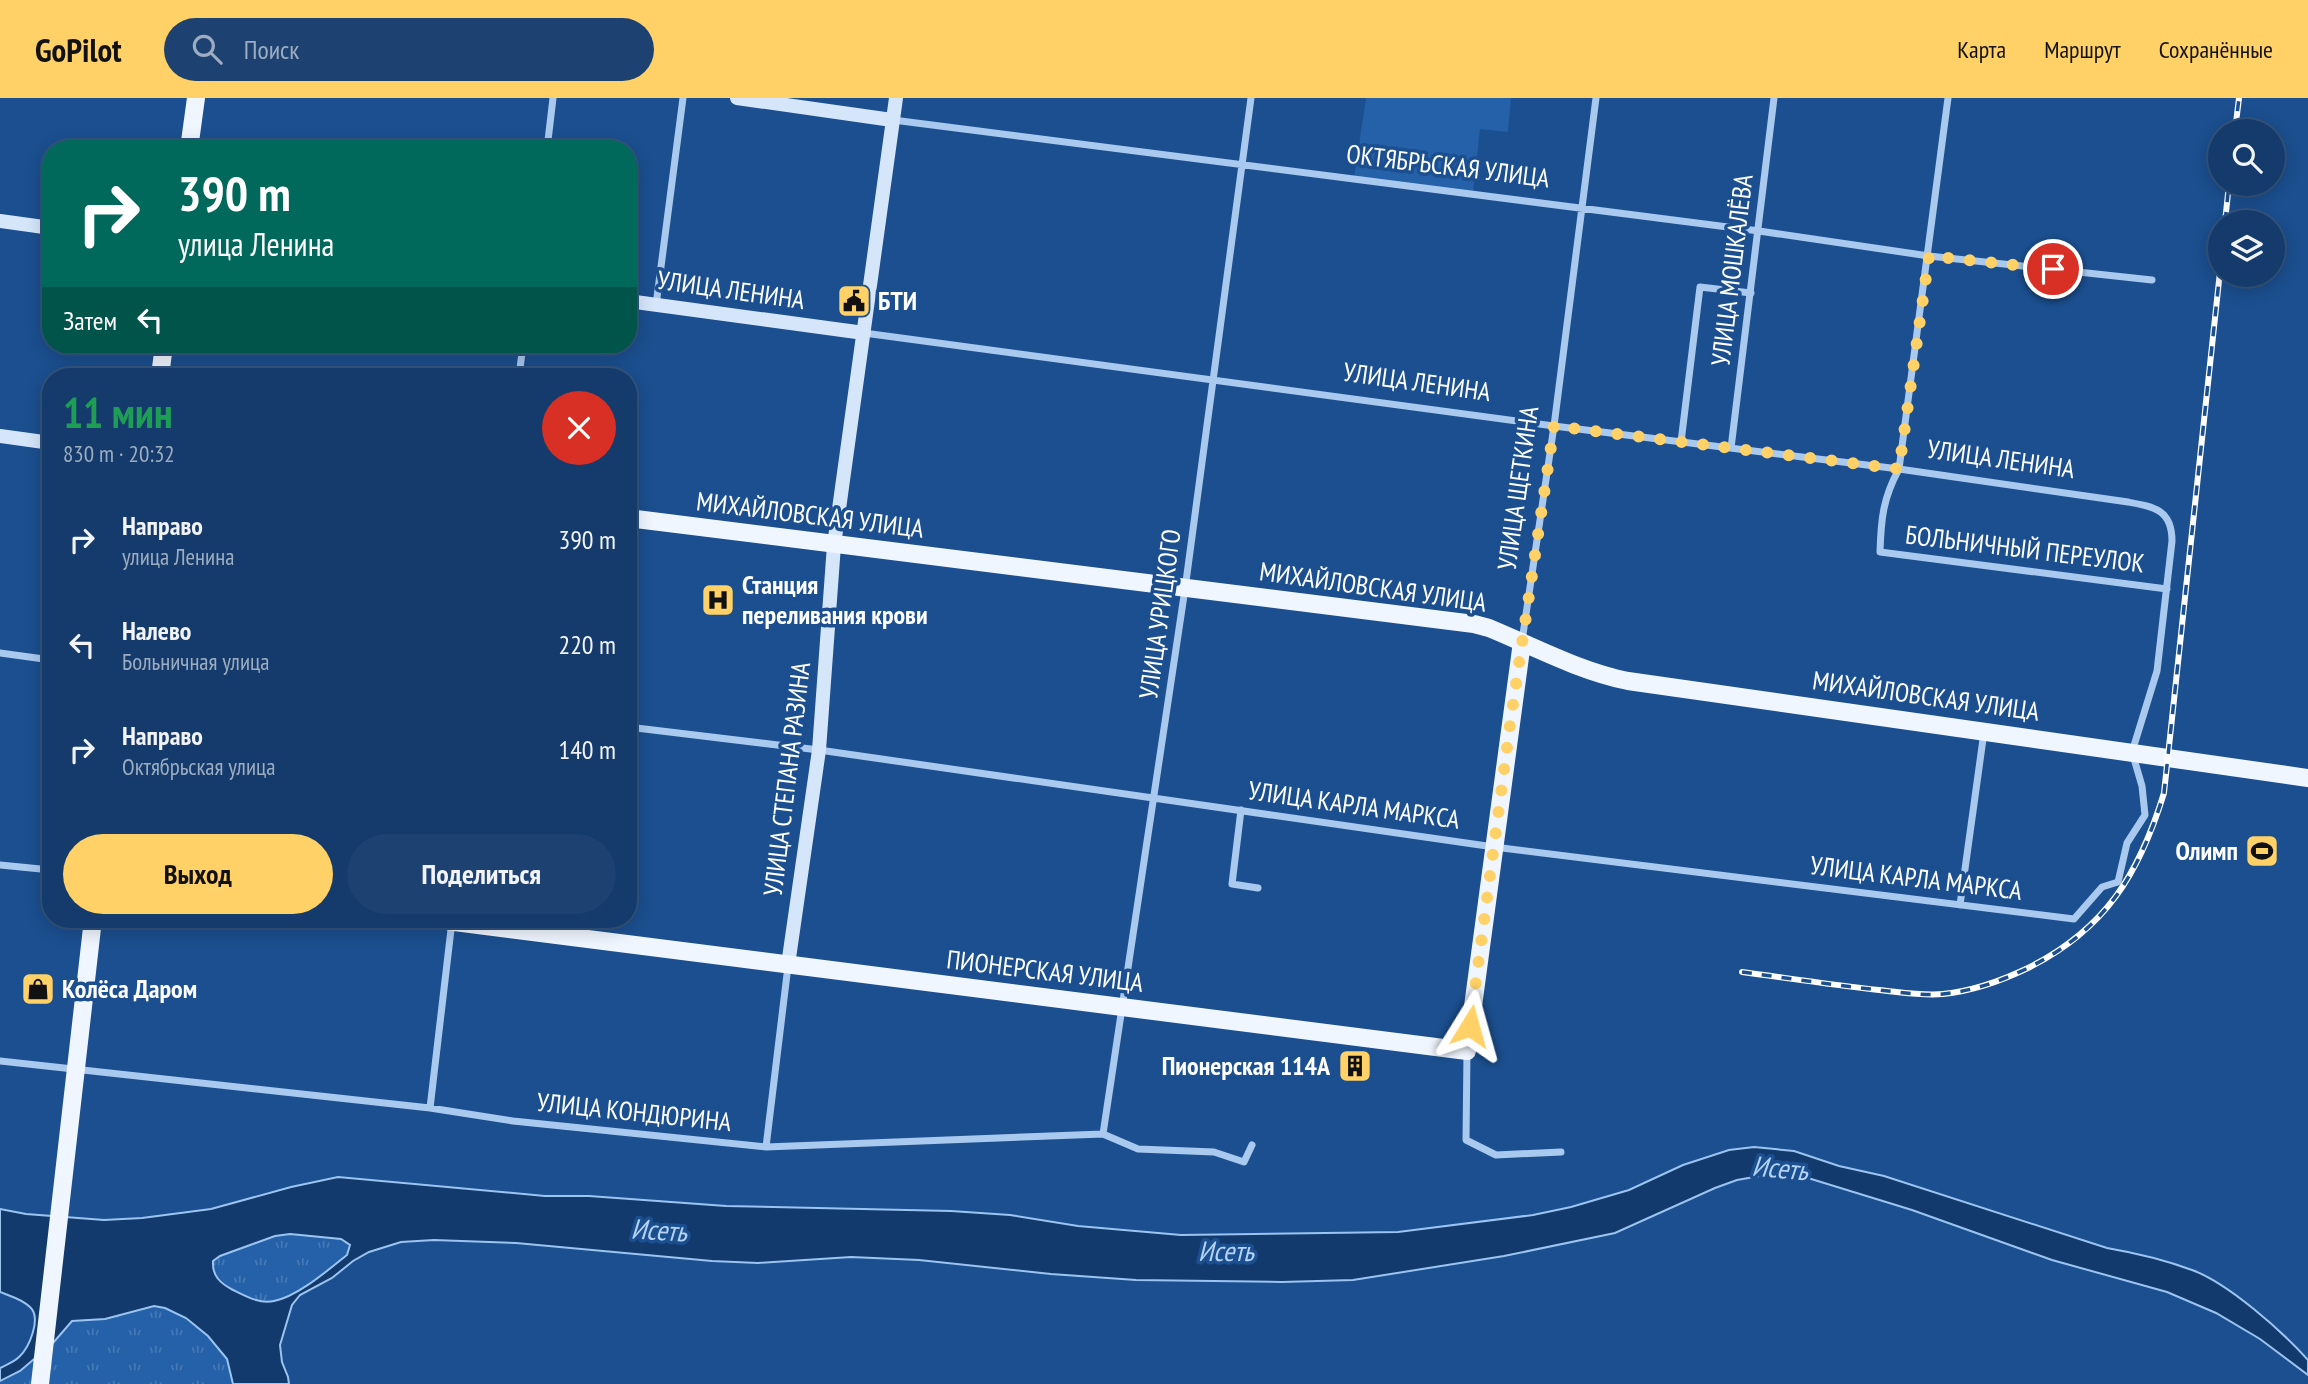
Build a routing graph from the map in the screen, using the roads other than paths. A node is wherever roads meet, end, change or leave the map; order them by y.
1 (196, 98) edge
2 (553, 98) edge
3 (683, 98) edge
4 (737, 98) edge
5 (896, 98) edge
6 (1251, 98) edge
7 (1596, 98) edge
8 (1774, 98) edge
9 (1948, 98) edge
10 (892, 120) junction
11 (190, 140) edge
12 (548, 140) edge
13 (1242, 163) junction
14 (1584, 208) junction
15 (0, 221) edge
16 (42, 227) edge
17 (1759, 231) junction
18 (1929, 256) junction
19 (2152, 280) dead end
20 (1751, 293) junction
21 (637, 302) edge
22 (656, 305) junction
23 (864, 333) junction
24 (1214, 379) junction
25 (1554, 426) junction
26 (0, 436) edge
27 (42, 442) edge
28 (1681, 442) junction
29 (1731, 448) junction
30 (1899, 469) junction
31 (637, 519) edge
32 (834, 545) junction
33 (1185, 589) junction
34 (2167, 589) junction
35 (1522, 642) junction
36 (0, 653) edge
37 (42, 659) edge
38 (637, 728) edge
39 (1984, 731) junction
40 (819, 750) junction
41 (2132, 752) junction
42 (2308, 778) edge
43 (1153, 797) junction
44 (1241, 810) junction
45 (1493, 847) junction
46 (0, 864) edge
47 (42, 869) edge
48 (1258, 888) dead end
49 (1960, 905) junction
50 (92, 928) edge
51 (451, 928) edge
52 (512, 928) edge
53 (788, 965) junction
54 (1122, 1007) junction
55 (1467, 1051) junction
56 (0, 1061) edge
57 (75, 1079) junction
58 (430, 1108) junction
59 (1104, 1134) junction
60 (1252, 1145) dead end
61 (766, 1147) junction
62 (1561, 1152) dead end
63 (40, 1384) edge

1 - 11 main road
2 - 12 street
3 - 22 street
4 - 10 main road, ОКТЯБРЬСКАЯ УЛИЦА
5 - 10 main road, УЛИЦА СТЕПАНА РАЗИНА
6 - 13 street, УЛИЦА УРИЦКОГО
7 - 14 street, УЛИЦА ЩЕТКИНА
8 - 17 street, УЛИЦА МОШКАЛЁВА
9 - 18 street
10 - 13 street, ОКТЯБРЬСКАЯ УЛИЦА
10 - 23 main road, УЛИЦА СТЕПАНА РАЗИНА
13 - 14 street, ОКТЯБРЬСКАЯ УЛИЦА
13 - 24 street, УЛИЦА УРИЦКОГО
14 - 17 street, ОКТЯБРЬСКАЯ УЛИЦА
14 - 25 street, УЛИЦА ЩЕТКИНА
15 - 16 main road
17 - 18 street, ОКТЯБРЬСКАЯ УЛИЦА
17 - 20 street, УЛИЦА МОШКАЛЁВА
18 - 19 street, ОКТЯБРЬСКАЯ УЛИЦА
18 - 30 street
20 - 28 street
20 - 29 street, УЛИЦА МОШКАЛЁВА
21 - 22 main road, УЛИЦА ЛЕНИНА
22 - 23 main road, УЛИЦА ЛЕНИНА
23 - 24 street, УЛИЦА ЛЕНИНА
23 - 32 main road, УЛИЦА СТЕПАНА РАЗИНА
24 - 25 street, УЛИЦА ЛЕНИНА
24 - 33 street, УЛИЦА УРИЦКОГО
25 - 28 street, УЛИЦА ЛЕНИНА
25 - 35 street, УЛИЦА ЩЕТКИНА
26 - 27 main road
28 - 29 street, УЛИЦА ЛЕНИНА
29 - 30 street, УЛИЦА ЛЕНИНА
30 - 34 street, УЛИЦА ЛЕНИНА
30 - 34 street, БОЛЬНИЧНЫЙ ПЕРЕУЛОК
31 - 32 main road, МИХАЙЛОВСКАЯ УЛИЦА
32 - 33 main road, МИХАЙЛОВСКАЯ УЛИЦА
32 - 40 main road, УЛИЦА СТЕПАНА РАЗИНА
33 - 35 main road, МИХАЙЛОВСКАЯ УЛИЦА
33 - 43 street, УЛИЦА УРИЦКОГО
34 - 41 street, УЛИЦА ЛЕНИНА
35 - 39 main road, МИХАЙЛОВСКАЯ УЛИЦА
35 - 45 main road, УЛИЦА ЩЕТКИНА
36 - 37 street
38 - 40 street, УЛИЦА КАРЛА МАРКСА
39 - 41 main road, МИХАЙЛОВСКАЯ УЛИЦА
39 - 49 street
40 - 43 street, УЛИЦА КАРЛА МАРКСА
40 - 53 main road, УЛИЦА СТЕПАНА РАЗИНА
41 - 42 main road, МИХАЙЛОВСКАЯ УЛИЦА
41 - 49 street, УЛИЦА КАРЛА МАРКСА
43 - 44 street, УЛИЦА КАРЛА МАРКСА
43 - 54 street, УЛИЦА УРИЦКОГО
44 - 45 street, УЛИЦА КАРЛА МАРКСА
44 - 48 street
45 - 49 street, УЛИЦА КАРЛА МАРКСА
45 - 55 main road, УЛИЦА ЩЕТКИНА
46 - 47 street
50 - 57 main road
51 - 58 street
52 - 53 main road, ПИОНЕРСКАЯ УЛИЦА
53 - 54 main road, ПИОНЕРСКАЯ УЛИЦА
53 - 61 street
54 - 55 main road, ПИОНЕРСКАЯ УЛИЦА
54 - 59 street, УЛИЦА УРИЦКОГО
55 - 62 street
56 - 57 street, УЛИЦА КОНДЮРИНА
57 - 58 street, УЛИЦА КОНДЮРИНА
57 - 63 main road
58 - 61 street, УЛИЦА КОНДЮРИНА
59 - 60 street, УЛИЦА КОНДЮРИНА
59 - 61 street, УЛИЦА КОНДЮРИНА

